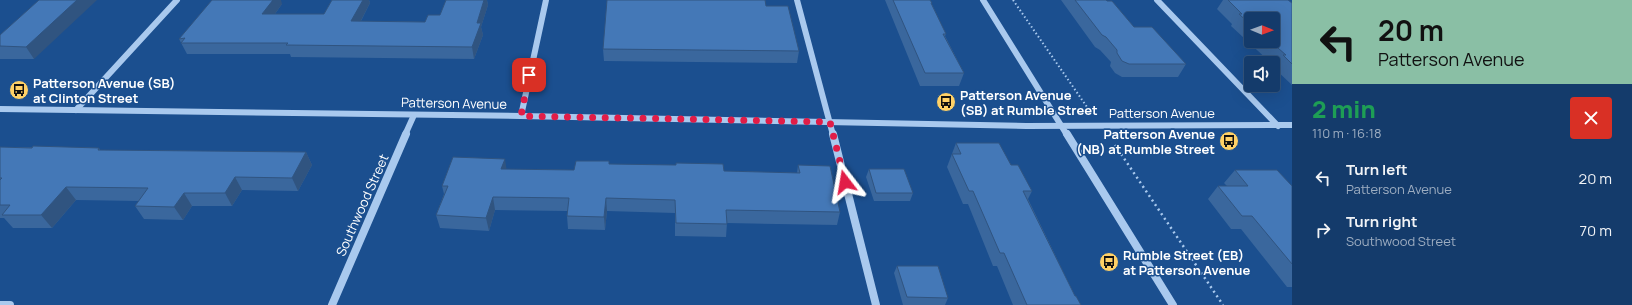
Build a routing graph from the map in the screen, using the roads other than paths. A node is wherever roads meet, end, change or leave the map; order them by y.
1 (177, 0) edge
2 (546, 0) edge
3 (796, 0) edge
4 (983, 0) edge
5 (1157, 0) edge
6 (0, 109) edge
7 (76, 110) junction
8 (414, 115) junction
9 (521, 116) junction
10 (830, 122) junction
11 (1292, 125) edge
12 (1061, 126) junction
13 (1278, 126) junction
14 (0, 305) edge
15 (10, 305) edge
16 (332, 305) edge
17 (876, 305) edge
18 (1173, 305) edge

1 - 7 street
2 - 9 street
3 - 10 street
4 - 12 street
5 - 13 street
6 - 7 street, Patterson Avenue
7 - 8 street, Patterson Avenue
8 - 9 street, Patterson Avenue
8 - 16 street, Southwood Street
9 - 10 street, Patterson Avenue
10 - 12 street, Patterson Avenue
10 - 17 street
11 - 13 street, Patterson Avenue
12 - 13 street, Patterson Avenue
12 - 18 street
14 - 15 street

